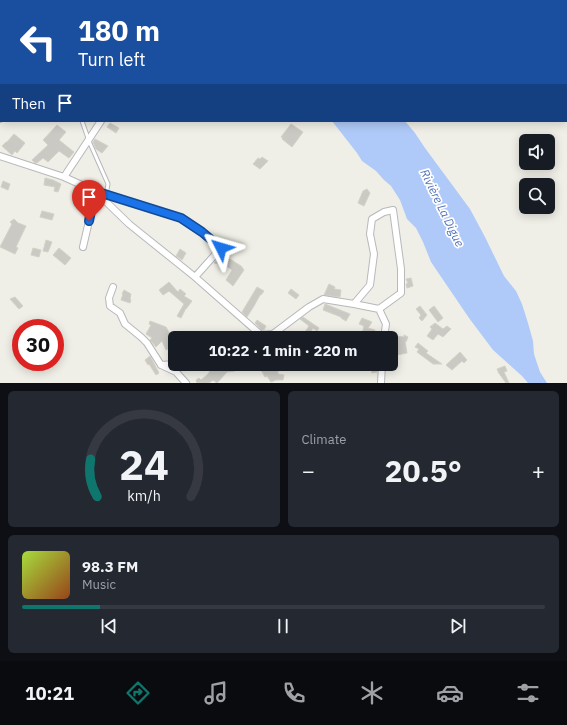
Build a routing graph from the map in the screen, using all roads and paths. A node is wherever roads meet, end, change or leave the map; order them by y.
1 (82, 122) edge
2 (100, 122) edge
3 (89, 141) junction
4 (0, 156) edge
5 (64, 177) junction
6 (95, 191) junction
7 (106, 195) junction
8 (83, 247) dead end
9 (194, 278) junction
10 (113, 287) dead end
11 (354, 304) junction
12 (379, 310) junction
13 (254, 331) edge
14 (277, 331) edge
15 (385, 331) edge
16 (168, 364) edge
17 (161, 365) junction
18 (382, 371) edge
19 (186, 383) edge
20 (381, 383) edge

1 - 3 lane
2 - 3 street
3 - 5 street
3 - 7 lane
4 - 5 street
5 - 6 street
6 - 7 street
6 - 8 street
6 - 9 street
7 - 9 street
9 - 13 street
10 - 17 street
11 - 12 street
11 - 12 street
11 - 14 street
12 - 15 street
16 - 17 street
17 - 19 street
18 - 20 street

